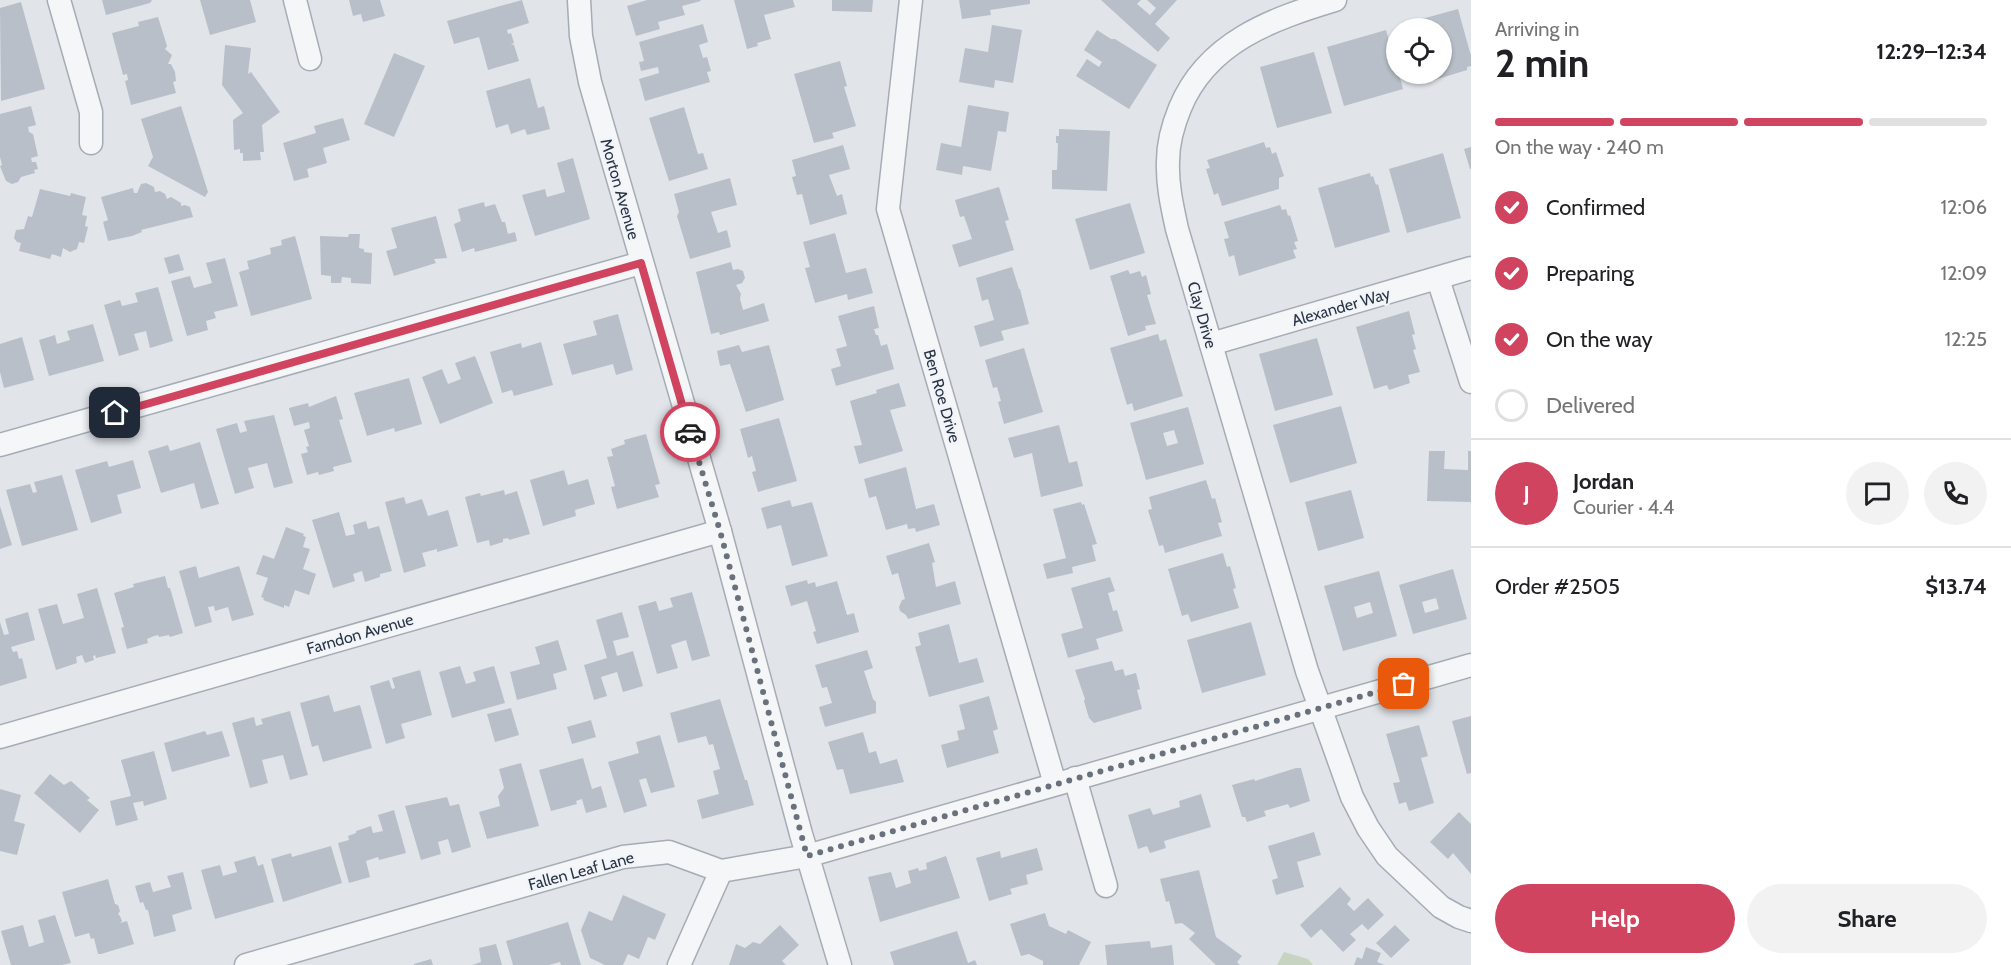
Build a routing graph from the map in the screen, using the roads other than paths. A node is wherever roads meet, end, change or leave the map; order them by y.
1 (59, 0) edge
2 (295, 0) edge
3 (579, 0) edge
4 (910, 0) edge
5 (1335, 0) edge
6 (310, 59) dead end
7 (91, 143) dead end
8 (641, 263) junction
9 (1471, 268) edge
10 (1438, 279) junction
11 (1211, 344) junction
12 (1471, 382) edge
13 (0, 445) edge
14 (720, 531) junction
15 (1471, 665) edge
16 (1319, 708) junction
17 (0, 737) edge
18 (1065, 781) junction
19 (807, 856) junction
20 (721, 871) junction
21 (1106, 886) dead end
22 (1471, 921) edge
23 (246, 965) edge
24 (679, 965) edge
25 (840, 965) edge

1 - 7 street
2 - 6 street
3 - 8 street, Morton Avenue
4 - 18 street, Ben Roe Drive
5 - 11 street, Clay Drive
8 - 13 street
8 - 14 street, Morton Avenue
9 - 10 street, Alexander Way
10 - 11 street, Alexander Way
10 - 12 street
11 - 16 street, Clay Drive
14 - 17 street, Farndon Avenue
14 - 19 street, Morton Avenue
15 - 16 street, Fallen Leaf Lane
16 - 18 street, Fallen Leaf Lane
16 - 22 street, Clay Drive
18 - 19 street, Fallen Leaf Lane
18 - 21 street, Ben Roe Drive
19 - 20 street, Fallen Leaf Lane
19 - 25 street, Morton Avenue
20 - 23 street, Fallen Leaf Lane
20 - 24 street

